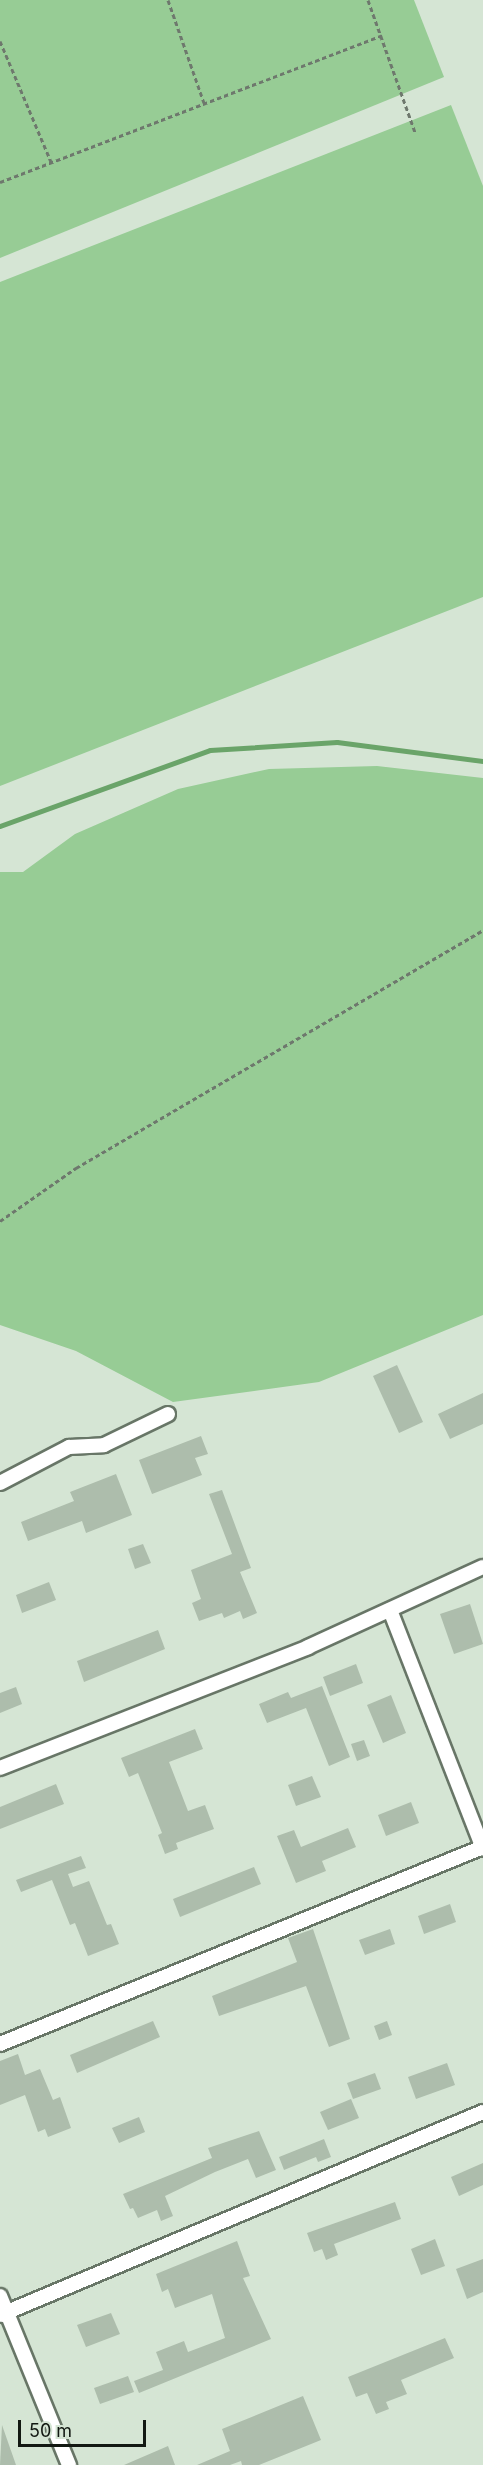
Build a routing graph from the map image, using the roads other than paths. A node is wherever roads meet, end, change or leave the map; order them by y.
1 (168, 1414) dead end
2 (0, 1483) edge
3 (483, 1567) edge
4 (390, 1610) junction
5 (0, 1768) edge
6 (483, 1847) edge
7 (0, 2044) edge
8 (483, 2112) edge
9 (0, 2296) edge
10 (3, 2314) edge
11 (69, 2465) edge

1 - 2 street
3 - 4 street
4 - 5 street
4 - 6 street
6 - 7 street
8 - 10 street
9 - 10 street
10 - 11 street

